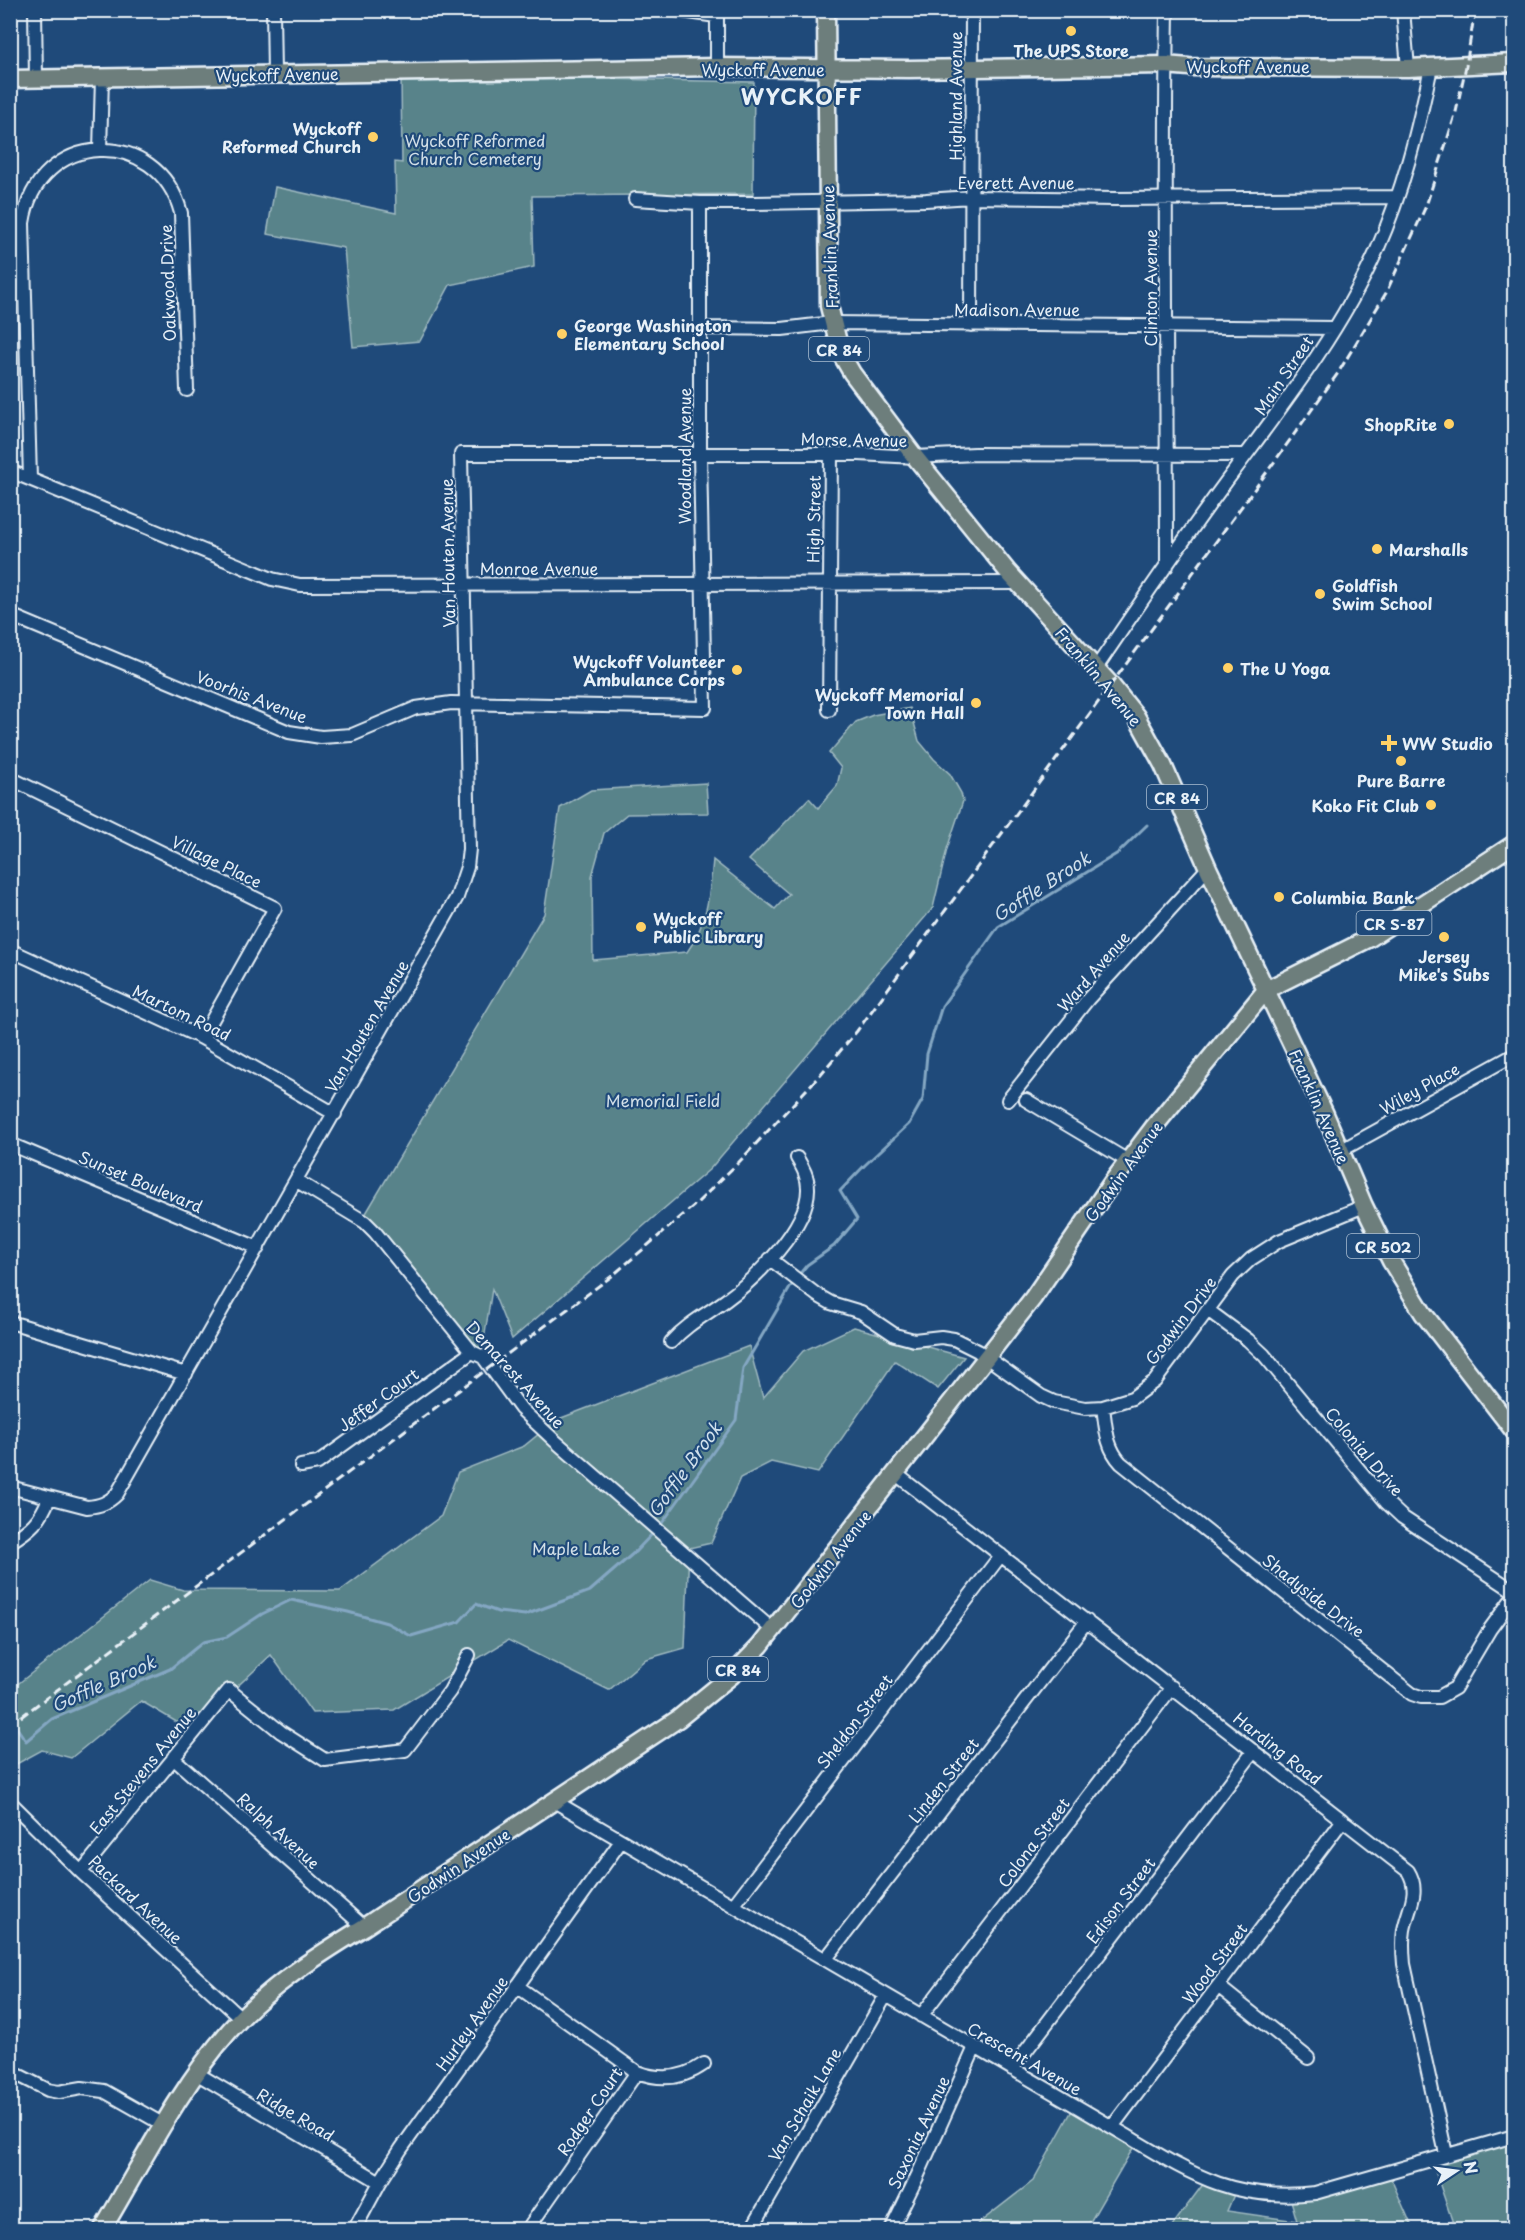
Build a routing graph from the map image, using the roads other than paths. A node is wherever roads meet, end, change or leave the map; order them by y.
1 (35, 10) edge
2 (273, 10) edge
3 (675, 10) edge
4 (826, 10) edge
5 (972, 10) edge
6 (1167, 10) edge
7 (1403, 10) edge
8 (716, 13) edge
9 (1515, 63) edge
10 (1165, 65) junction
11 (972, 67) junction
12 (1431, 67) junction
13 (717, 68) junction
14 (1408, 68) junction
15 (825, 69) junction
16 (274, 74) junction
17 (102, 78) junction
18 (10, 79) edge
19 (36, 79) junction
20 (100, 150) junction
21 (971, 197) junction
22 (1397, 197) junction
23 (1167, 198) junction
24 (635, 199) dead end
25 (828, 201) junction
26 (700, 203) junction
27 (832, 324) junction
28 (971, 325) junction
29 (1167, 326) junction
30 (700, 328) junction
31 (1333, 328) junction
32 (187, 390) dead end
33 (461, 454) joint
34 (700, 454) junction
35 (831, 454) junction
36 (1167, 455) junction
37 (1246, 455) junction
38 (915, 457) junction
39 (10, 471) edge
40 (30, 479) junction
41 (1167, 566) junction
42 (1018, 583) junction
43 (702, 584) junction
44 (829, 584) junction
45 (464, 585) junction
46 (10, 615) edge
47 (1096, 668) junction
48 (466, 703) junction
49 (705, 708) joint
50 (829, 710) dead end
51 (10, 778) edge
52 (1515, 844) edge
53 (1208, 868) junction
54 (10, 951) edge
55 (1266, 990) junction
56 (202, 1038) junction
57 (1515, 1055) edge
58 (1008, 1100) dead end
59 (1026, 1100) dead end
60 (335, 1114) junction
61 (10, 1144) edge
62 (1340, 1151) junction
63 (797, 1158) dead end
64 (1128, 1161) junction
65 (297, 1181) junction
66 (1364, 1206) junction
67 (258, 1248) junction
68 (770, 1259) junction
69 (1209, 1311) junction
70 (10, 1322) edge
71 (671, 1342) dead end
72 (472, 1352) junction
73 (986, 1359) junction
74 (186, 1374) junction
75 (1104, 1407) junction
76 (1515, 1431) edge
77 (301, 1466) dead end
78 (896, 1474) junction
79 (10, 1487) edge
80 (49, 1498) junction
81 (10, 1542) edge
82 (1001, 1556) junction
83 (1515, 1591) edge
84 (1515, 1596) edge
85 (1087, 1621) junction
86 (774, 1631) junction
87 (469, 1655) dead end
88 (1172, 1687) junction
89 (1254, 1750) junction
90 (173, 1758) junction
91 (554, 1801) junction
92 (10, 1802) edge
93 (1343, 1820) junction
94 (621, 1841) junction
95 (81, 1872) junction
96 (733, 1906) junction
97 (364, 1927) junction
98 (825, 1960) junction
99 (517, 1986) junction
100 (1218, 1986) junction
101 (886, 1995) junction
102 (921, 2016) junction
103 (241, 2018) junction
104 (975, 2048) junction
105 (1308, 2058) dead end
106 (704, 2064) dead end
107 (1012, 2069) junction
108 (10, 2071) edge
109 (636, 2072) junction
110 (196, 2073) junction
111 (164, 2125) junction
112 (1112, 2127) junction
113 (1515, 2136) edge
114 (1446, 2154) junction
115 (380, 2182) junction
116 (102, 2229) edge
117 (354, 2229) edge
118 (527, 2229) edge
119 (750, 2229) edge
120 (891, 2229) edge

1 - 19 street
2 - 16 street
3 - 8 street
4 - 15 main road, Franklin Avenue / CR 84
5 - 11 street, Highland Avenue
6 - 10 street, Clinton Avenue
7 - 14 street
8 - 13 street
9 - 12 main road, Wyckoff Avenue
10 - 11 main road, Wyckoff Avenue
10 - 14 main road, Wyckoff Avenue
10 - 23 street, Clinton Avenue
11 - 15 main road, Wyckoff Avenue
11 - 21 street, Highland Avenue
12 - 14 main road, Wyckoff Avenue
12 - 22 street, Main Street
13 - 15 main road, Wyckoff Avenue
13 - 16 main road, Wyckoff Avenue
15 - 25 main road, Franklin Avenue / CR 84
16 - 17 main road, Wyckoff Avenue
17 - 19 main road, Wyckoff Avenue
17 - 20 street
18 - 19 main road, Wyckoff Avenue
20 - 32 street, Oakwood Drive
20 - 40 street
21 - 23 street, Everett Avenue
21 - 25 street, Everett Avenue
21 - 28 street, Highland Avenue
22 - 23 street, Everett Avenue
22 - 31 street, Main Street
23 - 29 street, Clinton Avenue
24 - 26 street, Everett Avenue
25 - 26 street, Everett Avenue
25 - 27 main road, Franklin Avenue / CR 84
26 - 30 street, Woodland Avenue
27 - 28 street, Madison Avenue
27 - 30 street, Madison Avenue
27 - 38 main road, Franklin Avenue / CR 84
28 - 29 street, Madison Avenue
29 - 31 street, Madison Avenue
29 - 36 street, Clinton Avenue
30 - 34 street, Woodland Avenue
31 - 37 street, Main Street
33 - 34 street, Morse Avenue
33 - 45 street, Van Houten Avenue
34 - 35 street, Morse Avenue
34 - 43 street, Woodland Avenue
35 - 38 street, Morse Avenue
35 - 44 street, High Street
36 - 37 street, Morse Avenue
36 - 38 street, Morse Avenue
36 - 41 street, Clinton Avenue
37 - 41 street, Main Street
38 - 42 main road, Franklin Avenue / CR 84
39 - 40 street, Monroe Avenue
40 - 45 street, Monroe Avenue
41 - 47 street, Main Street
42 - 44 street, Monroe Avenue
42 - 47 main road, Franklin Avenue / CR 84
43 - 44 street, Monroe Avenue
43 - 45 street, Monroe Avenue
43 - 49 street, Woodland Avenue
44 - 50 street, High Street
45 - 48 street, Van Houten Avenue
46 - 48 street, Voorhis Avenue
47 - 53 main road, Franklin Avenue / CR 84
48 - 49 street, Voorhis Avenue
48 - 60 street, Van Houten Avenue
51 - 56 street, Village Place
52 - 55 main road, Godwin Avenue / CR S-87
53 - 55 main road, Franklin Avenue / CR 84
53 - 58 street, Ward Avenue
54 - 56 street, Martom Road
55 - 62 main road, Franklin Avenue / CR 502
55 - 64 main road, Godwin Avenue / CR 84
56 - 60 street, Martom Road
57 - 62 street, Wiley Place
59 - 64 street
60 - 65 street, Van Houten Avenue
61 - 67 street, Sunset Boulevard
62 - 66 main road, Franklin Avenue / CR 502
63 - 68 street
64 - 73 main road, Godwin Avenue / CR 84
65 - 67 street, Van Houten Avenue
65 - 72 street, Demarest Avenue
66 - 69 street, Godwin Drive
66 - 76 main road, Franklin Avenue / CR 502
67 - 74 street, Van Houten Avenue
68 - 71 street
68 - 73 street, Godwin Drive
69 - 75 street, Godwin Drive
69 - 83 street, Colonial Drive
70 - 74 street
72 - 77 street, Jeffer Court
72 - 86 street, Demarest Avenue
73 - 75 street, Godwin Drive
73 - 78 main road, Godwin Avenue / CR 84
74 - 80 street, Van Houten Avenue
75 - 84 street, Shadyside Drive
78 - 82 street, Harding Road
78 - 86 main road, Godwin Avenue / CR 84
79 - 80 street, Van Houten Avenue
80 - 81 street
82 - 85 street, Harding Road
82 - 96 street, Sheldon Street
85 - 88 street, Harding Road
85 - 98 street, Linden Street
86 - 91 main road, Godwin Avenue / CR 84
87 - 90 street, East Stevens Avenue
88 - 89 street, Harding Road
88 - 102 street, Colona Street
89 - 93 street, Harding Road
89 - 107 street, Edison Street
90 - 95 street, East Stevens Avenue
90 - 97 street, Ralph Avenue
91 - 94 street, Crescent Avenue
91 - 97 main road, Godwin Avenue / CR 84
92 - 95 street, Packard Avenue
93 - 100 street, Wood Street
93 - 114 street, Harding Road
94 - 96 street, Crescent Avenue
94 - 99 street, Hurley Avenue
95 - 103 street, Packard Avenue
96 - 98 street, Crescent Avenue
97 - 103 main road, Godwin Avenue / CR 84
98 - 101 street, Crescent Avenue
99 - 109 street, Rodger Court
99 - 115 street, Hurley Avenue
100 - 105 street
100 - 112 street, Wood Street
101 - 102 street, Crescent Avenue
101 - 119 street, Van Schaik Lane
102 - 104 street, Crescent Avenue
103 - 110 main road, Godwin Avenue / CR 84
104 - 107 street, Crescent Avenue
104 - 120 street, Saxonia Avenue
106 - 109 street
107 - 112 street, Crescent Avenue
108 - 111 street
109 - 118 street, Rodger Court
110 - 111 main road, Godwin Avenue / CR 84
110 - 115 street, Ridge Road
111 - 116 main road, Godwin Avenue / CR 84
112 - 114 street, Crescent Avenue
113 - 114 street, Crescent Avenue
115 - 117 street, Hurley Avenue

